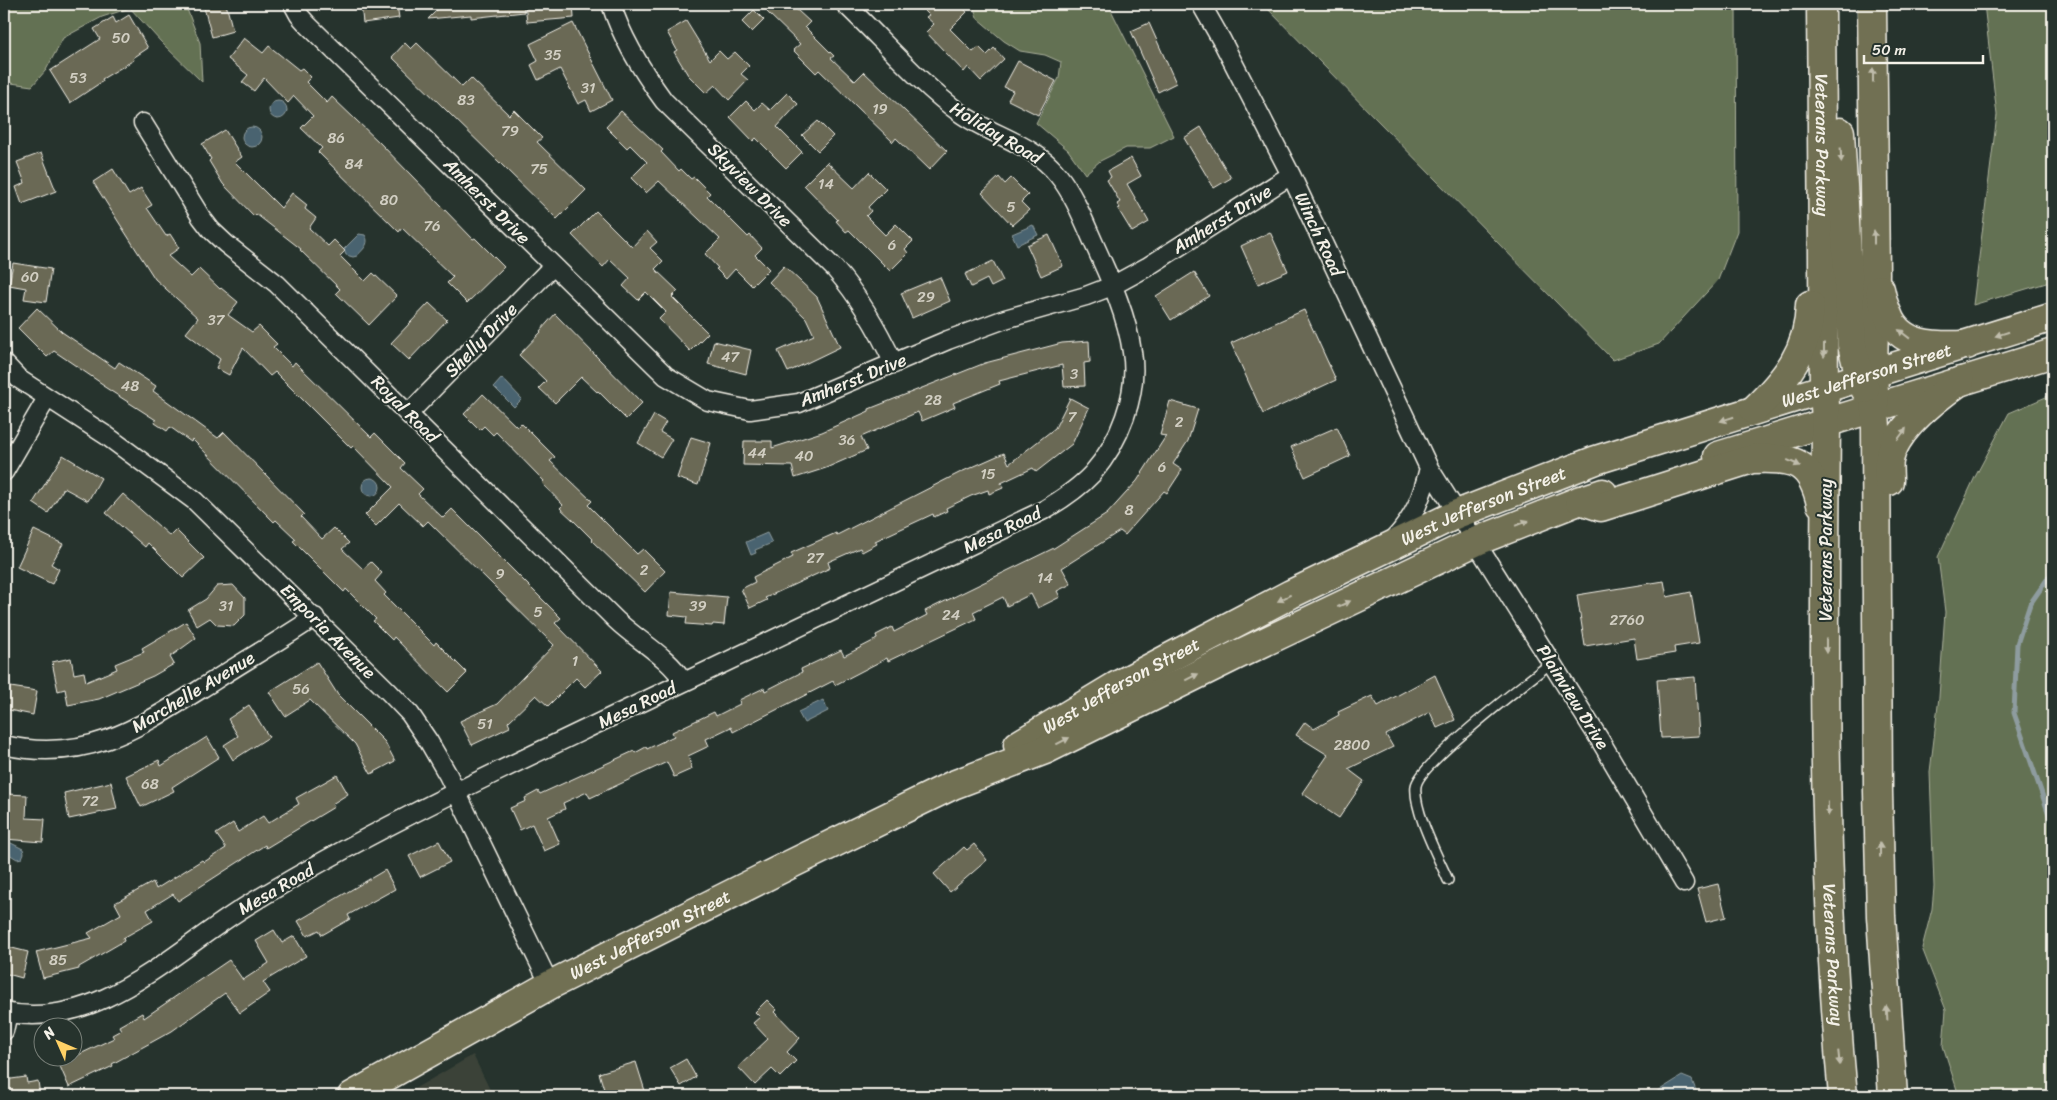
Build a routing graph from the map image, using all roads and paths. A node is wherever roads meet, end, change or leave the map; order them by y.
1 (294, 4) edge
2 (611, 4) edge
3 (845, 4) edge
4 (1200, 4) edge
5 (1822, 4) edge
6 (1872, 4) edge
7 (1822, 85) junction
8 (143, 123) dead end
9 (1291, 175) junction
10 (553, 266) junction
11 (1874, 273) junction
12 (1112, 286) junction
13 (2051, 318) edge
14 (1967, 345) junction
15 (2050, 354) edge
16 (4, 363) edge
17 (894, 364) junction
18 (1867, 375) junction
19 (1960, 382) junction
20 (1824, 389) junction
21 (47, 398) junction
22 (1874, 408) junction
23 (1754, 410) junction
24 (409, 413) junction
25 (1826, 422) junction
26 (1430, 468) junction
27 (4, 472) edge
28 (1580, 500) junction
29 (1457, 514) junction
30 (1825, 521) junction
31 (1477, 541) junction
32 (1375, 553) junction
33 (314, 617) junction
34 (1551, 663) junction
35 (684, 682) junction
36 (4, 745) edge
37 (953, 785) junction
38 (456, 792) junction
39 (1878, 792) junction
40 (1448, 880) dead end
41 (1684, 883) dead end
42 (550, 985) junction
43 (6, 1013) edge
44 (4, 1031) edge
45 (352, 1096) edge
46 (1843, 1096) edge
47 (1893, 1096) edge

1 - 10 street, Amherst Drive
2 - 17 street, Skyview Drive
3 - 12 street, Holiday Road
4 - 9 street, Winch Road
5 - 7 main road, Veterans Parkway
5 -> 18 main road
11 -> 6 main road
7 -> 20 main road, Veterans Parkway
7 - 23 main road
8 - 24 street, Royal Road
9 - 12 street, Amherst Drive
9 - 26 street, Winch Road
10 - 17 street, Amherst Drive
10 - 24 street, Shelly Drive
14 -> 11 main road
11 - 18 main road
12 - 17 street, Amherst Drive
12 - 35 street, Mesa Road
13 -> 14 main road, West Jefferson Street
14 - 18 main road, West Jefferson Street
15 - 19 main road, West Jefferson Street
16 - 21 street, Emporia Avenue
18 - 20 main road, West Jefferson Street
18 - 22 main road
19 - 22 main road, West Jefferson Street
39 -> 19 main road
20 - 23 main road, West Jefferson Street
20 - 25 main road, Veterans Parkway
21 - 27 street
21 - 33 street, Emporia Avenue
22 - 25 main road, West Jefferson Street
22 - 39 main road
23 -> 29 main road, West Jefferson Street
24 - 35 street, Royal Road
25 - 28 main road, West Jefferson Street
25 - 30 main road, Veterans Parkway
26 - 29 street, Winch Road
26 - 32 street
28 -> 30 main road
31 -> 28 main road, West Jefferson Street
29 - 31 street, Plainview Drive
29 - 32 main road, West Jefferson Street
30 -> 46 main road, Veterans Parkway
31 - 34 street, Plainview Drive
37 -> 31 main road, West Jefferson Street
32 -> 37 main road, West Jefferson Street
33 - 36 street, Marchelle Avenue
33 - 38 street, Emporia Avenue
34 - 40 lane
34 - 41 street, Plainview Drive
35 - 38 street, Mesa Road
37 - 42 main road, West Jefferson Street
38 - 42 street, Emporia Avenue
38 - 43 street, Mesa Road
47 -> 39 main road
42 - 45 main road, West Jefferson Street
43 - 44 street

